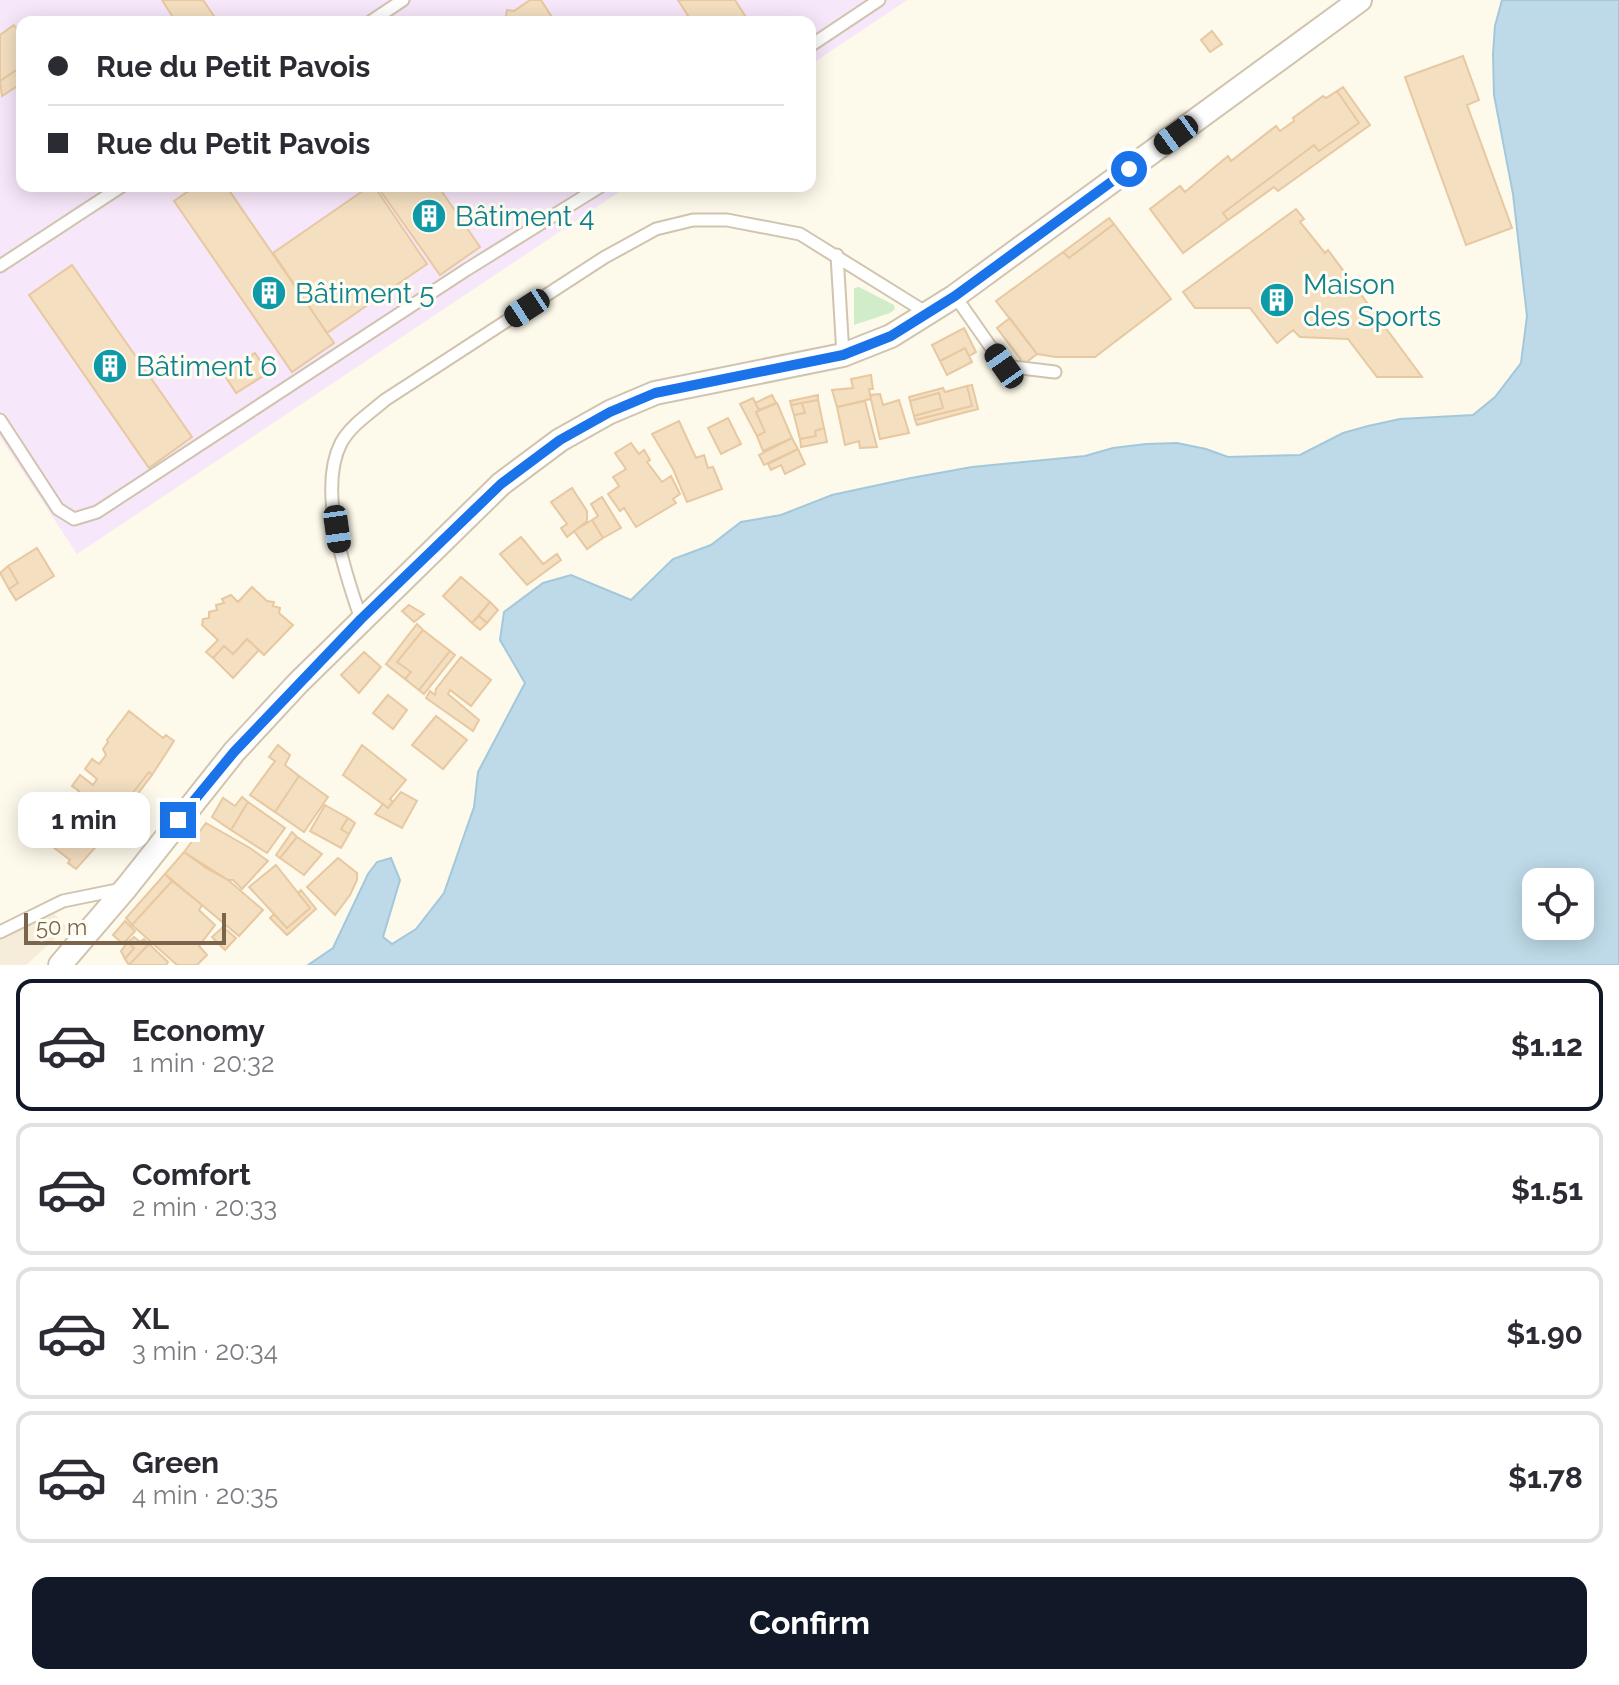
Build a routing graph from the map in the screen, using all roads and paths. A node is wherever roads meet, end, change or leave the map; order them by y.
1 (403, 0) edge
2 (879, 0) edge
3 (1360, 0) edge
4 (1333, 9) edge
5 (379, 16) edge
6 (816, 42) edge
7 (113, 192) edge
8 (591, 192) edge
9 (837, 255) junction
10 (0, 266) edge
11 (955, 296) junction
12 (927, 313) junction
13 (843, 355) junction
14 (1055, 372) dead end
15 (0, 420) edge
16 (361, 619) junction
17 (126, 888) junction
18 (0, 932) edge
19 (60, 965) edge

1 - 5 lane
2 - 6 lane
3 - 4 street
4 - 11 street
7 - 10 lane
8 - 15 lane
9 - 12 lane
9 - 13 lane
9 - 16 lane
11 - 12 street
11 - 14 lane
12 - 13 street
13 - 16 street
16 - 17 street
17 - 18 lane
17 - 19 street

